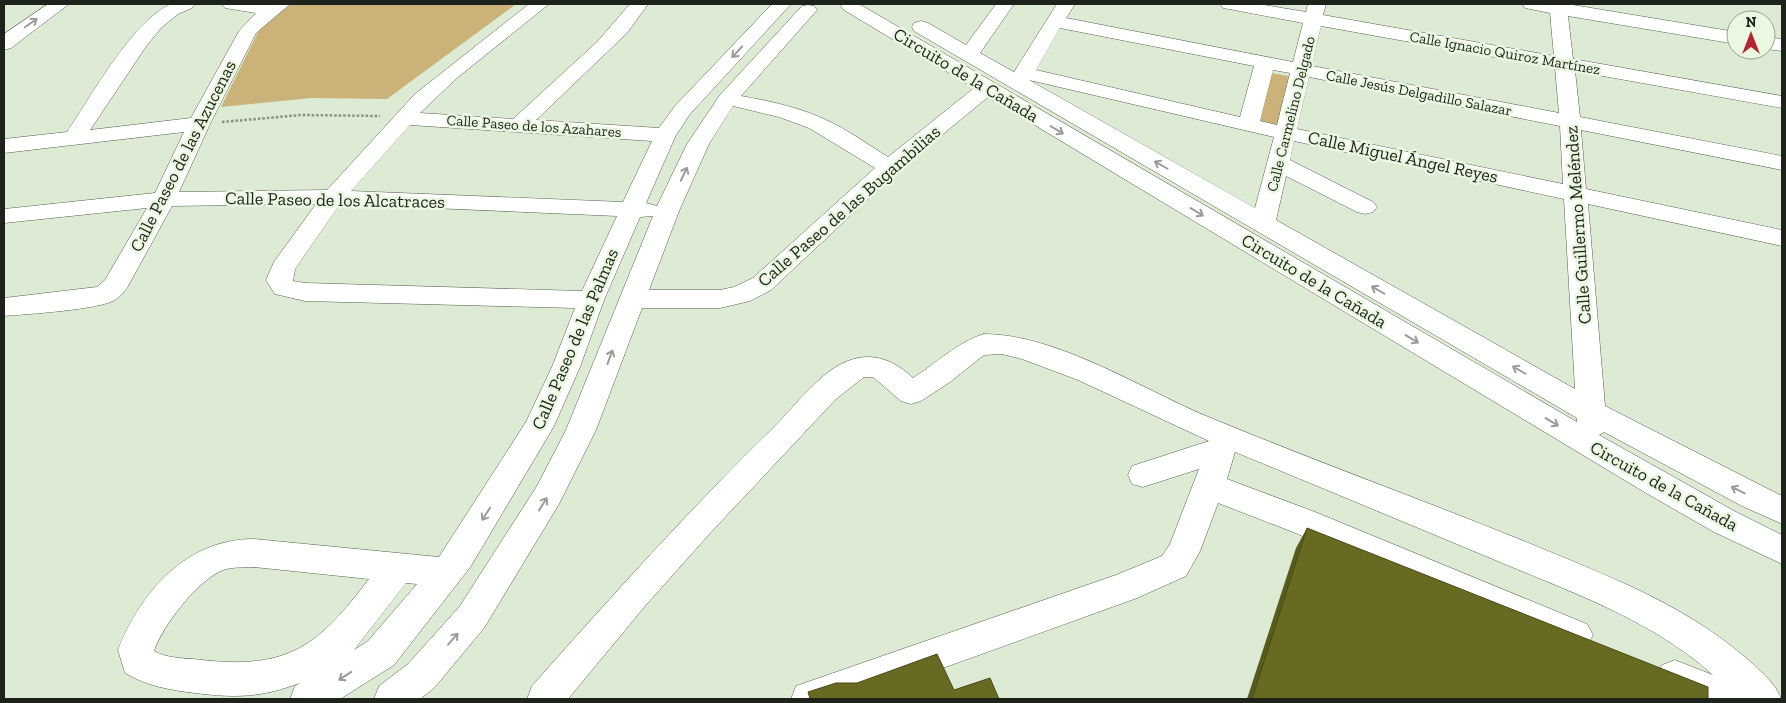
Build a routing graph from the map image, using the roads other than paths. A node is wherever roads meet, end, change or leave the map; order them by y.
1 (60, 4) edge
2 (186, 4) edge
3 (231, 4) edge
4 (540, 4) edge
5 (639, 4) edge
6 (781, 4) edge
7 (880, 4) edge
8 (1005, 4) edge
9 (1066, 4) edge
10 (1229, 4) edge
11 (1531, 4) edge
12 (1558, 6) edge
13 (276, 7) edge
14 (833, 8) edge
15 (1316, 12) edge
16 (1056, 22) junction
17 (1726, 36) edge
18 (4, 44) edge
19 (968, 54) junction
20 (1264, 63) junction
21 (1564, 63) junction
22 (1302, 70) junction
23 (1021, 78) junction
24 (987, 88) junction
25 (727, 99) junction
26 (1782, 102) edge
27 (403, 118) junction
28 (1570, 122) junction
29 (199, 124) junction
30 (519, 125) junction
31 (1248, 125) junction
32 (1286, 133) junction
33 (665, 135) junction
34 (73, 139) junction
35 (4, 146) edge
36 (1279, 163) junction
37 (1782, 163) edge
38 (889, 167) junction
39 (1576, 193) junction
40 (332, 197) junction
41 (164, 199) junction
42 (1365, 207) dead end
43 (631, 209) junction
44 (667, 211) junction
45 (4, 216) edge
46 (1263, 224) junction
47 (1782, 238) edge
48 (631, 299) junction
49 (591, 300) junction
50 (4, 307) edge
51 (1591, 412) junction
52 (1224, 442) junction
53 (1593, 446) junction
54 (1143, 475) dead end
55 (1210, 486) junction
56 (1782, 511) edge
57 (1782, 550) edge
58 (399, 566) junction
59 (447, 572) junction
60 (1606, 648) edge
61 (381, 653) junction
62 (1651, 668) edge
63 (421, 676) junction
64 (308, 699) edge
65 (392, 699) edge
66 (545, 699) edge
67 (809, 699) edge
68 (1726, 699) edge
69 (1763, 699) edge

18 -> 1 street
2 - 34 street
3 - 13 street, Calle Paseo de las Azucenas
4 - 27 street
5 - 30 street
6 - 14 street, Circuito de la Cañada
6 -> 33 street, Calle Paseo de las Palmas
7 - 19 street, Circuito de la Cañada
8 - 19 street
9 - 16 street
10 - 15 street, Calle Ignacio Quiroz Martínez
11 - 12 street
12 - 17 street
12 - 21 street, Calle Guillermo Meléndez
13 - 29 street, Calle Paseo de las Azucenas
14 - 24 street, Circuito de la Cañada
14 - 25 street, Calle Paseo de las Palmas
15 - 21 street, Calle Ignacio Quiroz Martínez
15 - 22 street, Calle Carmelino Delgado
16 - 20 street, Calle Jesús Delgadillo Salazar
16 - 23 street
19 - 23 street, Circuito de la Cañada
20 - 22 street, Calle Jesús Delgadillo Salazar
20 - 31 street
21 - 26 street, Calle Ignacio Quiroz Martínez
21 - 28 street, Calle Guillermo Meléndez
22 - 28 street, Calle Jesús Delgadillo Salazar
22 - 32 street, Calle Carmelino Delgado
23 - 31 street, Calle Miguel Ángel Reyes
46 -> 23 street, Circuito de la Cañada
24 - 38 street, Calle Paseo de las Bugambilias
24 -> 53 street, Circuito de la Cañada
25 - 38 street
44 -> 25 street, Calle Paseo de las Palmas
27 - 30 street, Calle Paseo de los Azahares
27 - 40 street
28 - 37 street, Calle Jesús Delgadillo Salazar
28 - 39 street, Calle Guillermo Meléndez
29 - 34 street
29 - 41 street, Calle Paseo de las Azucenas
30 - 33 street, Calle Paseo de los Azahares
31 - 32 street, Calle Miguel Ángel Reyes
32 - 36 street, Calle Carmelino Delgado
32 - 39 street, Calle Miguel Ángel Reyes
33 - 43 street, Calle Paseo de las Palmas
34 - 35 street
36 - 42 street
36 - 46 street, Calle Carmelino Delgado
38 - 48 street, Calle Paseo de las Bugambilias
39 - 47 street, Calle Miguel Ángel Reyes
39 - 51 street, Calle Guillermo Meléndez
40 - 41 street, Calle Paseo de los Alcatraces
40 - 43 street, Calle Paseo de los Alcatraces
40 - 49 street
41 - 45 street, Calle Paseo de los Alcatraces
41 - 50 street, Calle Paseo de las Azucenas
43 - 44 street, Calle Paseo de los Alcatraces
43 - 49 street, Calle Paseo de las Palmas
44 - 48 street, Calle Paseo de las Palmas
51 -> 46 street, Circuito de la Cañada
63 -> 48 street, Calle Paseo de las Palmas
49 -> 59 street, Calle Paseo de las Palmas
51 - 53 street, Calle Guillermo Meléndez
56 -> 51 street, Circuito de la Cañada
52 - 54 street
52 - 55 street
52 - 66 street
52 - 69 street
53 - 57 street, Circuito de la Cañada
55 - 60 street
55 - 67 street
58 - 58 street
58 - 59 street
59 - 61 street, Calle Paseo de las Palmas
61 - 63 street
61 -> 64 street, Calle Paseo de las Palmas
62 - 68 street
63 - 65 street, Calle Paseo de las Palmas

